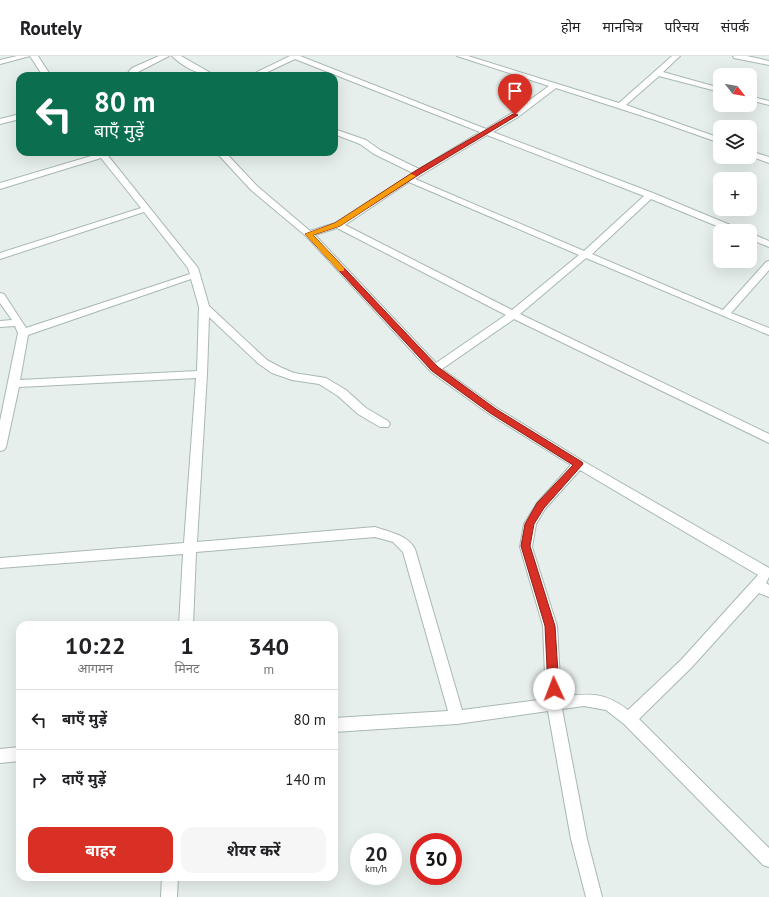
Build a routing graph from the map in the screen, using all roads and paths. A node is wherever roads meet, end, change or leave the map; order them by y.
1 (26, 56) edge
2 (34, 56) edge
3 (165, 56) edge
4 (176, 56) edge
5 (295, 56) edge
6 (462, 56) edge
7 (676, 56) edge
8 (737, 56) edge
9 (0, 62) edge
10 (769, 63) edge
11 (45, 72) edge
12 (133, 72) edge
13 (204, 72) edge
14 (261, 72) edge
15 (335, 72) edge
16 (338, 73) edge
17 (657, 73) junction
18 (556, 85) junction
19 (713, 88) edge
20 (757, 100) edge
21 (769, 103) edge
22 (621, 106) junction
23 (16, 117) edge
24 (0, 122) edge
25 (486, 132) junction
26 (338, 133) edge
27 (713, 139) edge
28 (93, 156) edge
29 (104, 156) edge
30 (224, 156) edge
31 (757, 156) edge
32 (769, 160) edge
33 (418, 172) junction
34 (408, 179) junction
35 (0, 186) edge
36 (650, 195) junction
37 (146, 209) junction
38 (720, 224) edge
39 (338, 225) junction
40 (309, 234) junction
41 (757, 239) edge
42 (769, 244) edge
43 (586, 254) junction
44 (0, 256) edge
45 (769, 264) edge
46 (195, 275) junction
47 (0, 296) edge
48 (204, 307) junction
49 (725, 314) junction
50 (513, 315) junction
51 (0, 324) edge
52 (21, 328) junction
53 (769, 332) edge
54 (435, 369) junction
55 (202, 374) junction
56 (14, 384) junction
57 (3, 419) edge
58 (384, 424) dead end
59 (769, 439) edge
60 (0, 447) edge
61 (579, 464) junction
62 (190, 548) junction
63 (0, 563) edge
64 (768, 571) edge
65 (763, 588) edge
66 (186, 621) edge
67 (554, 705) junction
68 (456, 717) junction
69 (629, 719) junction
70 (338, 725) edge
71 (16, 754) edge
72 (0, 756) edge
73 (769, 859) edge
74 (170, 881) edge
75 (169, 897) edge
76 (594, 897) edge

1 - 9 street
2 - 11 street
3 - 12 street
4 - 13 street
5 - 14 street
5 - 15 street
6 - 18 street
7 - 17 street
8 - 10 street
16 - 25 street
17 - 19 street
17 - 22 street
18 - 22 street
18 - 25 street
20 - 21 street
22 - 27 street
23 - 24 street
25 - 33 street
25 - 36 street
26 - 33 street
28 - 35 street
29 - 37 street
30 - 40 street
31 - 32 street
33 - 34 street
34 - 39 street
34 - 43 street
36 - 38 street
36 - 43 street
37 - 44 street
37 - 46 street
39 - 40 street
39 - 50 street
40 - 54 street
41 - 42 street
43 - 49 street
43 - 50 street
45 - 49 street
46 - 48 street
46 - 52 street
47 - 52 street
48 - 55 street
48 - 58 street
49 - 53 street
50 - 54 street
50 - 59 street
51 - 52 street
52 - 56 street
54 - 61 street
55 - 56 street
55 - 62 street
56 - 57 street
57 - 60 street
61 - 64 street
61 - 67 street
62 - 63 street
62 - 66 street
62 - 68 street
64 - 65 street
65 - 69 street
67 - 68 street
67 - 69 street
67 - 76 street
68 - 70 street
69 - 73 street
71 - 72 street
74 - 75 street

